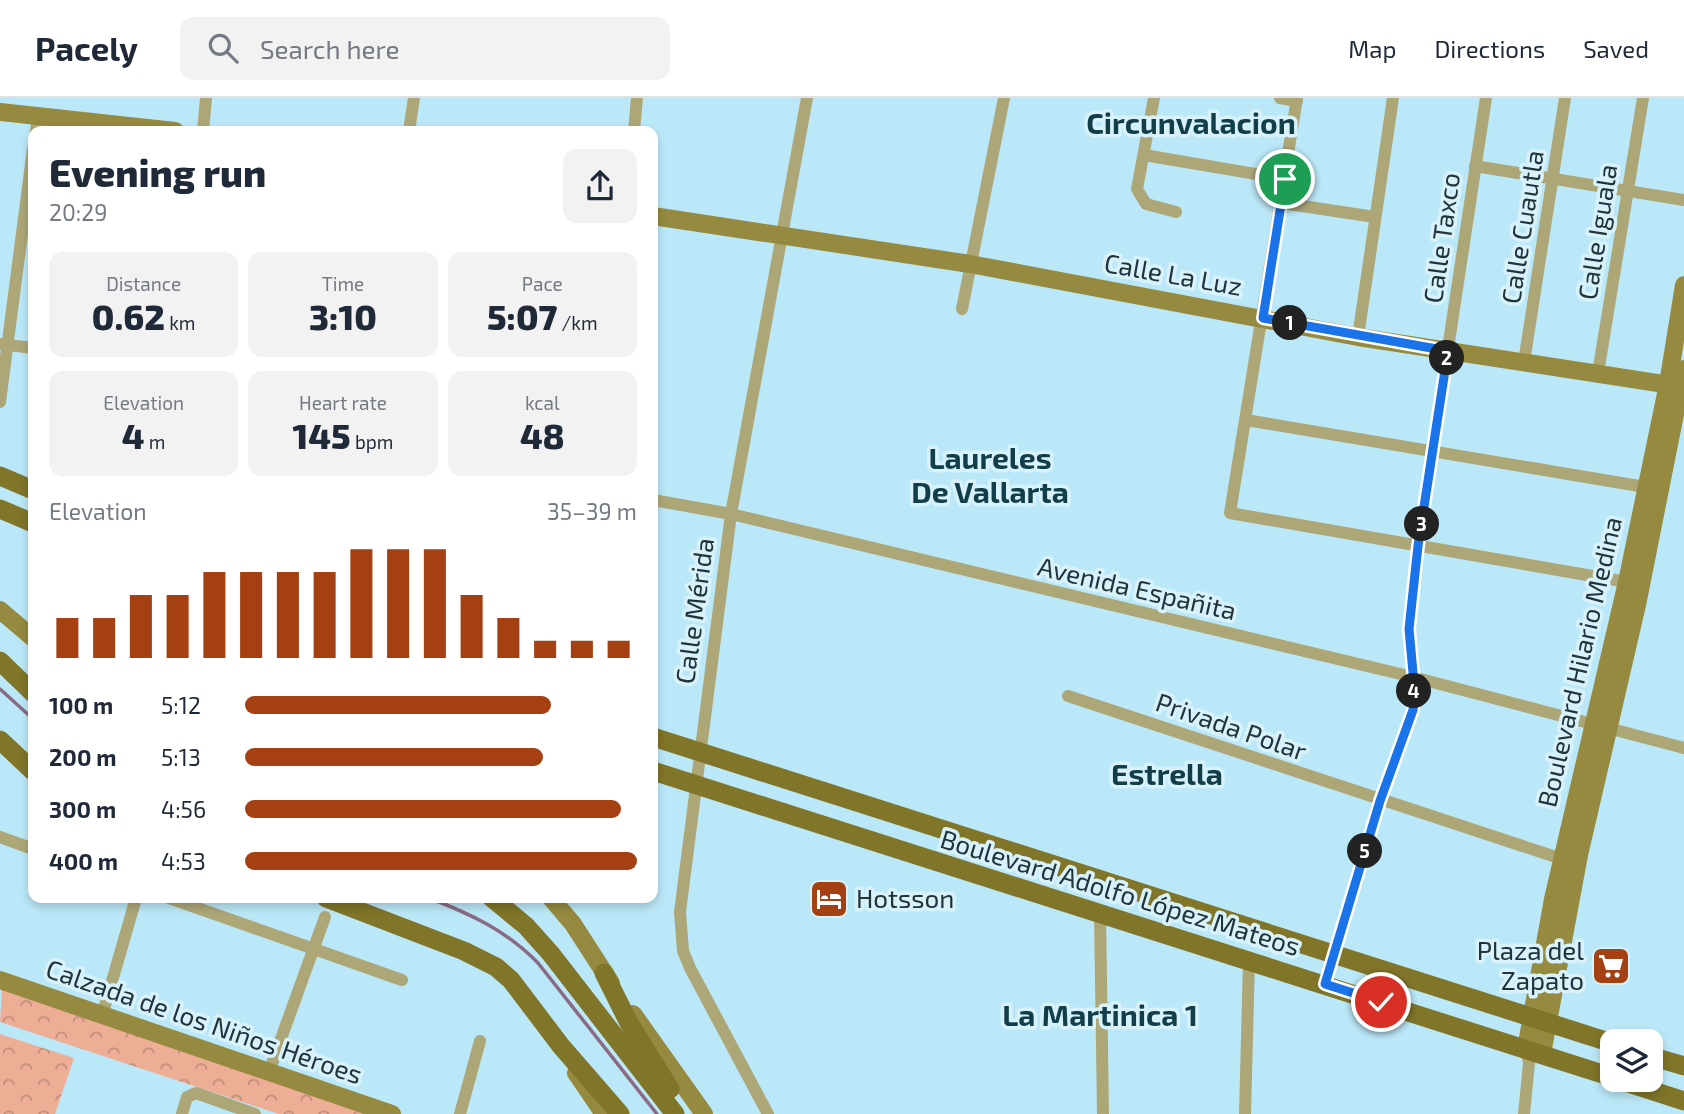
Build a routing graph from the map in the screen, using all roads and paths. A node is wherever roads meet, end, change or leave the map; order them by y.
1 (206, 98) edge
2 (414, 98) edge
3 (637, 98) edge
4 (807, 98) edge
5 (1004, 98) edge
6 (1154, 98) edge
7 (1280, 98) edge
8 (1393, 98) edge
9 (1486, 98) edge
10 (1565, 98) edge
11 (1643, 98) edge
12 (1297, 99) edge
13 (10, 108) edge
14 (37, 124) edge
15 (76, 126) edge
16 (203, 126) edge
17 (410, 126) edge
18 (634, 126) edge
19 (1144, 155) junction
20 (1475, 166) junction
21 (1554, 178) junction
22 (1285, 179) junction
23 (28, 182) edge
24 (1627, 189) junction
25 (1684, 200) edge
26 (1282, 203) junction
27 (1176, 212) dead end
28 (658, 217) edge
29 (1375, 217) junction
30 (780, 238) junction
31 (970, 264) junction
32 (1684, 285) edge
33 (962, 309) dead end
34 (1263, 318) junction
35 (1358, 337) junction
36 (3, 344) edge
37 (28, 347) edge
38 (1448, 351) junction
39 (1524, 362) junction
40 (1598, 373) junction
41 (1679, 382) edge
42 (0, 402) edge
43 (1246, 420) junction
44 (1433, 450) junction
45 (0, 476) edge
46 (28, 487) edge
47 (1645, 487) junction
48 (658, 501) edge
49 (0, 509) edge
50 (731, 514) junction
51 (28, 521) edge
52 (1418, 546) junction
53 (1627, 582) junction
54 (0, 610) edge
55 (28, 634) edge
56 (0, 661) edge
57 (1413, 677) junction
58 (28, 688) edge
59 (1068, 696) dead end
60 (1603, 725) junction
61 (658, 739) edge
62 (0, 740) edge
63 (1681, 747) edge
64 (698, 753) junction
65 (1684, 760) edge
66 (28, 766) edge
67 (658, 773) edge
68 (694, 786) junction
69 (822, 792) junction
70 (1380, 801) junction
71 (812, 824) junction
72 (0, 837) edge
73 (28, 847) edge
74 (1562, 859) junction
75 (135, 903) edge
76 (183, 903) edge
77 (498, 903) edge
78 (555, 903) edge
79 (326, 908) edge
80 (1100, 912) junction
81 (312, 950) junction
82 (1335, 954) junction
83 (1249, 961) junction
84 (604, 973) junction
85 (0, 980) edge
86 (402, 980) dead end
87 (1325, 984) junction
88 (102, 1016) junction
89 (1540, 1019) junction
90 (1600, 1039) edge
91 (480, 1041) dead end
92 (561, 1046) junction
93 (1533, 1055) junction
94 (1663, 1060) edge
95 (1684, 1066) edge
96 (269, 1072) junction
97 (1600, 1074) edge
98 (1656, 1092) edge
99 (1684, 1101) edge
100 (182, 1114) edge
101 (255, 1114) edge
102 (392, 1114) edge
103 (460, 1114) edge
104 (604, 1114) edge
105 (620, 1114) edge
106 (675, 1114) edge
107 (685, 1114) edge
108 (704, 1114) edge
109 (768, 1114) edge
110 (1102, 1114) edge
111 (1245, 1114) edge
112 (1524, 1114) edge

1 - 16 street
2 - 17 street
3 - 18 street
4 - 30 street, Calle Mérida
5 - 31 street
6 - 19 street
7 - 12 street
8 - 29 street
9 - 20 street, Calle Taxco
10 - 21 street, Calle Cuautla
11 - 24 street, Calle Iguala
12 - 22 street
13 - 14 street
14 - 15 street
19 - 22 street
19 - 27 street
20 - 21 street
20 - 38 street, Calle Taxco
21 - 24 street
21 - 39 street, Calle Cuautla
22 - 26 street
23 - 36 street
24 - 25 street
24 - 40 street, Calle Iguala
26 - 29 street
26 - 34 street
28 - 30 street, Calle La Luz
29 - 35 street
30 - 31 street, Calle La Luz
30 - 50 street, Calle Mérida
31 - 33 street
31 - 34 street, Calle La Luz
32 - 41 street, Boulevard Hilario Medina
34 - 35 street, Calle La Luz
34 - 43 street
35 - 38 street, Calle La Luz
36 - 37 street
36 - 42 street
38 - 39 street, Calle La Luz
38 - 44 street, Calle Taxco
39 - 40 street, Calle La Luz
40 - 41 street, Calle La Luz
41 - 47 street, Boulevard Hilario Medina
41 - 60 street, Boulevard Hilario Medina
43 - 44 street
43 - 52 street
44 - 47 street
44 - 52 street, Calle Taxco
45 - 46 main road
47 - 53 street, Boulevard Hilario Medina
48 - 50 street, Avenida Españita
49 - 51 main road
50 - 57 street, Avenida Españita
50 - 64 street, Calle Mérida
52 - 53 street
52 - 57 street, Calle Taxco
53 - 60 street, Boulevard Hilario Medina
54 - 55 street
56 - 58 main road
57 - 60 street, Avenida Españita
57 - 70 street, Calle Taxco
59 - 70 street, Privada Polar
60 - 63 street, Avenida Españita
60 - 74 street, Boulevard Hilario Medina
60 - 89 street, Boulevard Hilario Medina
61 - 64 main road, Boulevard Adolfo López Mateos
62 - 66 main road
63 - 65 street
64 - 68 street, Calle Mérida
64 - 69 main road, Boulevard Adolfo López Mateos
67 - 68 main road, Boulevard Adolfo López Mateos
68 - 71 main road, Boulevard Adolfo López Mateos
68 - 109 street, Calle Mérida
69 - 71 main road
69 - 82 main road, Boulevard Adolfo López Mateos
70 - 74 street, Privada Polar
70 - 82 street, Calle Taxco
71 - 80 main road, Boulevard Adolfo López Mateos
72 - 73 street
74 - 89 street, Boulevard Hilario Medina
75 - 88 street
76 - 81 street
77 - 106 main road
78 - 84 street
79 - 81 street
79 - 92 main road
80 - 83 main road, Boulevard Adolfo López Mateos
80 - 110 street
81 - 86 street
81 - 96 street
82 - 87 street, Calle Taxco
82 - 89 main road, Boulevard Adolfo López Mateos
83 - 87 main road, Boulevard Adolfo López Mateos
83 - 111 street
84 - 107 main road
84 - 108 street
85 - 88 street, Calzada de los Niños Héroes
87 - 93 main road, Boulevard Adolfo López Mateos
88 - 96 street, Calzada de los Niños Héroes
89 - 90 main road, Boulevard Adolfo López Mateos
89 - 93 street, Boulevard Hilario Medina
91 - 103 street
92 - 104 street
92 - 105 main road
93 - 97 main road, Boulevard Adolfo López Mateos
93 - 112 street
94 - 95 main road
96 - 102 street, Calzada de los Niños Héroes
98 - 99 main road
100 - 101 street

